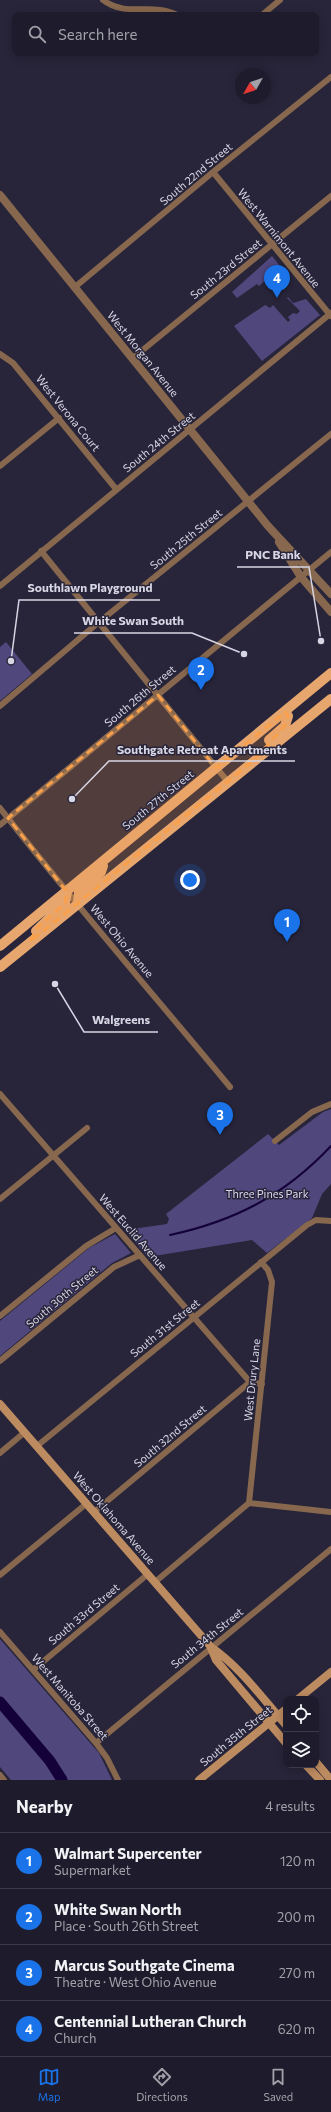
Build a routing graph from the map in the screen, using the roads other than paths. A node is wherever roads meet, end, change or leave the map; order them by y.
1 (103, 0) edge
2 (280, 0) edge
3 (167, 12) edge
4 (266, 12) edge
5 (331, 77) edge
6 (213, 172) junction
7 (0, 195) edge
8 (331, 196) edge
9 (272, 244) junction
10 (75, 287) junction
11 (331, 314) edge
12 (0, 354) edge
13 (132, 358) junction
14 (59, 418) junction
15 (190, 430) junction
16 (331, 434) edge
17 (0, 466) edge
18 (116, 489) junction
19 (249, 502) junction
20 (268, 526) junction
21 (41, 551) junction
22 (331, 552) edge
23 (310, 569) junction
24 (301, 577) junction
25 (0, 586) edge
26 (331, 594) edge
27 (331, 612) edge
28 (99, 622) junction
29 (331, 673) edge
30 (331, 690) edge
31 (158, 695) junction
32 (331, 699) edge
33 (0, 706) edge
34 (285, 712) junction
35 (307, 719) junction
36 (252, 762) junction
37 (216, 768) junction
38 (228, 782) junction
39 (170, 806) junction
40 (0, 808) edge
41 (8, 818) junction
42 (0, 825) edge
43 (173, 826) junction
44 (104, 860) junction
45 (67, 892) junction
46 (78, 903) junction
47 (30, 942) junction
48 (0, 946) edge
49 (0, 967) edge
50 (230, 1087) dead end
51 (0, 1094) edge
52 (331, 1104) edge
53 (87, 1128) dead end
54 (275, 1141) dead end
55 (53, 1155) junction
56 (0, 1199) edge
57 (331, 1221) edge
58 (116, 1228) junction
59 (140, 1255) junction
60 (261, 1262) junction
61 (0, 1316) edge
62 (194, 1317) junction
63 (0, 1361) edge
64 (250, 1382) junction
65 (262, 1384) junction
66 (0, 1404) edge
67 (25, 1432) junction
68 (37, 1446) junction
69 (0, 1453) edge
70 (249, 1503) junction
71 (86, 1504) junction
72 (94, 1512) junction
73 (331, 1512) edge
74 (331, 1549) edge
75 (148, 1574) junction
76 (0, 1575) edge
77 (155, 1582) junction
78 (0, 1632) edge
79 (211, 1647) junction
80 (33, 1670) junction
81 (331, 1672) edge
82 (302, 1696) edge
83 (283, 1712) edge
84 (278, 1716) junction
85 (283, 1722) edge
86 (269, 1724) junction
87 (283, 1740) edge
88 (96, 1742) junction
89 (319, 1766) edge
90 (309, 1768) edge
91 (0, 1775) edge
92 (4, 1780) edge
93 (118, 1780) edge
94 (199, 1780) edge
95 (320, 1780) edge
96 (331, 1780) edge

1 - 3 street
2 - 4 street
5 - 6 street, South 22nd Street
6 - 9 street, West Warnimont Avenue
6 - 10 street, South 22nd Street
7 - 10 street, West Morgan Avenue
8 - 9 street, South 23rd Street
9 - 11 street, West Warnimont Avenue
9 - 13 street, South 23rd Street
10 - 13 street, West Morgan Avenue
11 - 15 street, South 24th Street
12 - 14 street, West Verona Court
13 - 15 street, West Morgan Avenue
14 - 17 street
14 - 18 street, West Verona Court
15 - 18 street, South 24th Street
15 - 19 street, West Morgan Avenue
16 - 19 street, South 25th Street
18 - 21 street, South 24th Street
19 - 20 street, West Morgan Avenue
19 - 28 street, South 25th Street
20 - 23 street, West Morgan Avenue
20 - 24 street, West Morgan Avenue
21 - 25 street, South 24th Street
21 - 28 street
22 - 23 street, South 26th Street
23 - 24 street, South 26th Street
23 - 26 street, West Morgan Avenue
24 - 27 street, West Morgan Avenue
24 - 31 street, South 26th Street
28 - 31 street
28 - 33 street, South 25th Street
29 - 34 main road, South 27th Street
30 - 35 main road
31 - 37 street
31 - 41 street, South 26th Street
32 - 35 main road
34 - 36 main road
34 - 37 main road, South 27th Street
35 - 36 main road
36 - 38 main road
37 - 38 street
37 - 39 main road, South 27th Street
38 - 43 main road
39 - 43 main road
39 - 44 main road, South 27th Street
40 - 41 street, West Ohio Avenue
41 - 42 street, South 26th Street
41 - 45 street, West Ohio Avenue
43 - 46 main road
44 - 45 main road, South 27th Street
44 - 46 main road
45 - 46 street, West Ohio Avenue
45 - 47 main road
45 - 48 main road, South 27th Street
46 - 47 main road
46 - 50 street, West Ohio Avenue
47 - 49 main road
51 - 55 street, West Euclid Avenue
52 - 54 street
53 - 55 street
55 - 56 street
55 - 58 street, West Euclid Avenue
57 - 60 street, South 31st Street
58 - 59 street, West Euclid Avenue
58 - 61 street
59 - 62 street, West Euclid Avenue
59 - 63 street, South 30th Street
60 - 62 street, South 31st Street
60 - 65 street, West Drury Lane
62 - 64 street, West Euclid Avenue
62 - 68 street, South 31st Street
64 - 65 street
64 - 72 street, South 32nd Street
65 - 70 street, West Drury Lane
66 - 67 main road, West Oklahoma Avenue
67 - 68 main road, West Oklahoma Avenue
67 - 69 street
68 - 71 main road, West Oklahoma Avenue
70 - 73 street
70 - 77 street
71 - 72 main road, West Oklahoma Avenue
71 - 76 street
72 - 75 main road, West Oklahoma Avenue
74 - 79 street, South 34th Street
75 - 77 main road, West Oklahoma Avenue
75 - 80 street, South 33rd Street
77 - 79 main road, West Oklahoma Avenue
78 - 80 street, West Manitoba Street
79 - 84 main road, West Oklahoma Avenue
79 - 86 main road, West Oklahoma Avenue
79 - 88 street, South 34th Street
80 - 88 street, West Manitoba Street
81 - 82 main road
83 - 84 main road, South 35th Street
84 - 85 main road, West Oklahoma Avenue
84 - 86 main road, South 35th Street
86 - 87 main road, West Oklahoma Avenue
86 - 94 main road, South 35th Street
88 - 93 street, West Manitoba Street
89 - 96 main road
90 - 95 main road
91 - 92 street

